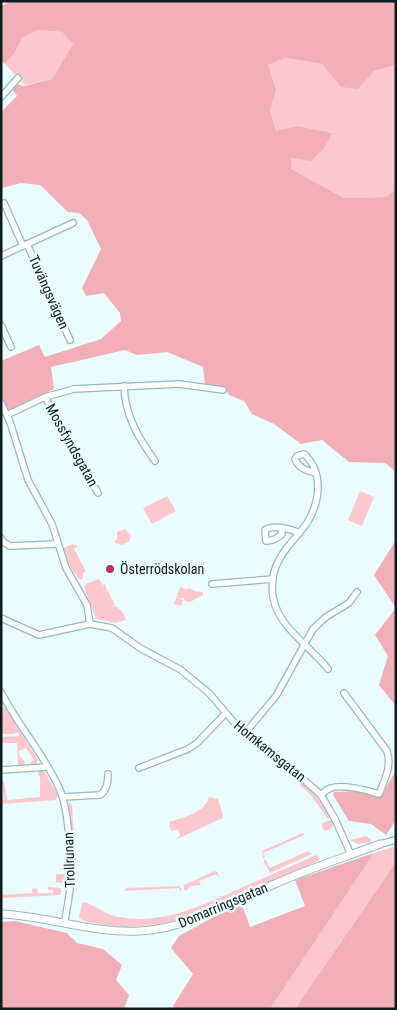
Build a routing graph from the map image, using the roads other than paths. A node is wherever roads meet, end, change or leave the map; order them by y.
1 (18, 78) dead end
2 (1, 97) edge
3 (4, 203) dead end
4 (73, 223) dead end
5 (25, 245) junction
6 (1, 256) edge
7 (1, 325) edge
8 (70, 340) dead end
9 (11, 347) dead end
10 (124, 386) junction
11 (223, 390) dead end
12 (45, 397) junction
13 (1, 403) edge
14 (7, 415) junction
15 (155, 461) dead end
16 (316, 473) dead end
17 (98, 493) dead end
18 (281, 529) dead end
19 (300, 533) junction
20 (1, 538) edge
21 (58, 544) junction
22 (273, 579) junction
23 (212, 584) dead end
24 (357, 592) dead end
25 (1, 618) edge
26 (90, 624) junction
27 (304, 643) junction
28 (328, 669) dead end
29 (1, 692) edge
30 (344, 693) dead end
31 (3, 701) edge
32 (225, 714) junction
33 (245, 733) junction
34 (47, 767) junction
35 (138, 768) dead end
36 (1, 770) edge
37 (108, 774) dead end
38 (321, 795) junction
39 (63, 797) junction
40 (396, 840) edge
41 (380, 844) joint
42 (351, 855) junction
43 (1, 914) edge
44 (64, 922) junction

1 - 2 street
3 - 5 street, Tuvängsvägen
4 - 5 street
5 - 6 street
5 - 8 street, Tuvängsvägen
7 - 9 street
10 - 11 street, Mossfyndsgatan
10 - 12 street, Mossfyndsgatan
10 - 15 street
12 - 14 street, Mossfyndsgatan
12 - 17 street, Mossfyndsgatan
13 - 14 street
14 - 21 street
16 - 19 street
18 - 19 street
19 - 22 street
20 - 21 street
21 - 26 street
22 - 23 street
22 - 27 street
24 - 27 street
25 - 26 street
26 - 32 street, Hornkamsgatan
27 - 28 street
27 - 33 street
29 - 31 street, Trollrunan
30 - 38 street
31 - 34 street, Trollrunan
32 - 33 street, Hornkamsgatan
32 - 35 street
33 - 38 street, Hornkamsgatan
34 - 36 street
34 - 39 street, Trollrunan
37 - 39 street
38 - 42 street, Hornkamsgatan
39 - 44 street, Trollrunan
40 - 41 street
41 - 42 street, Domarringsgatan
42 - 44 street, Domarringsgatan
43 - 44 street, Domarringsgatan

